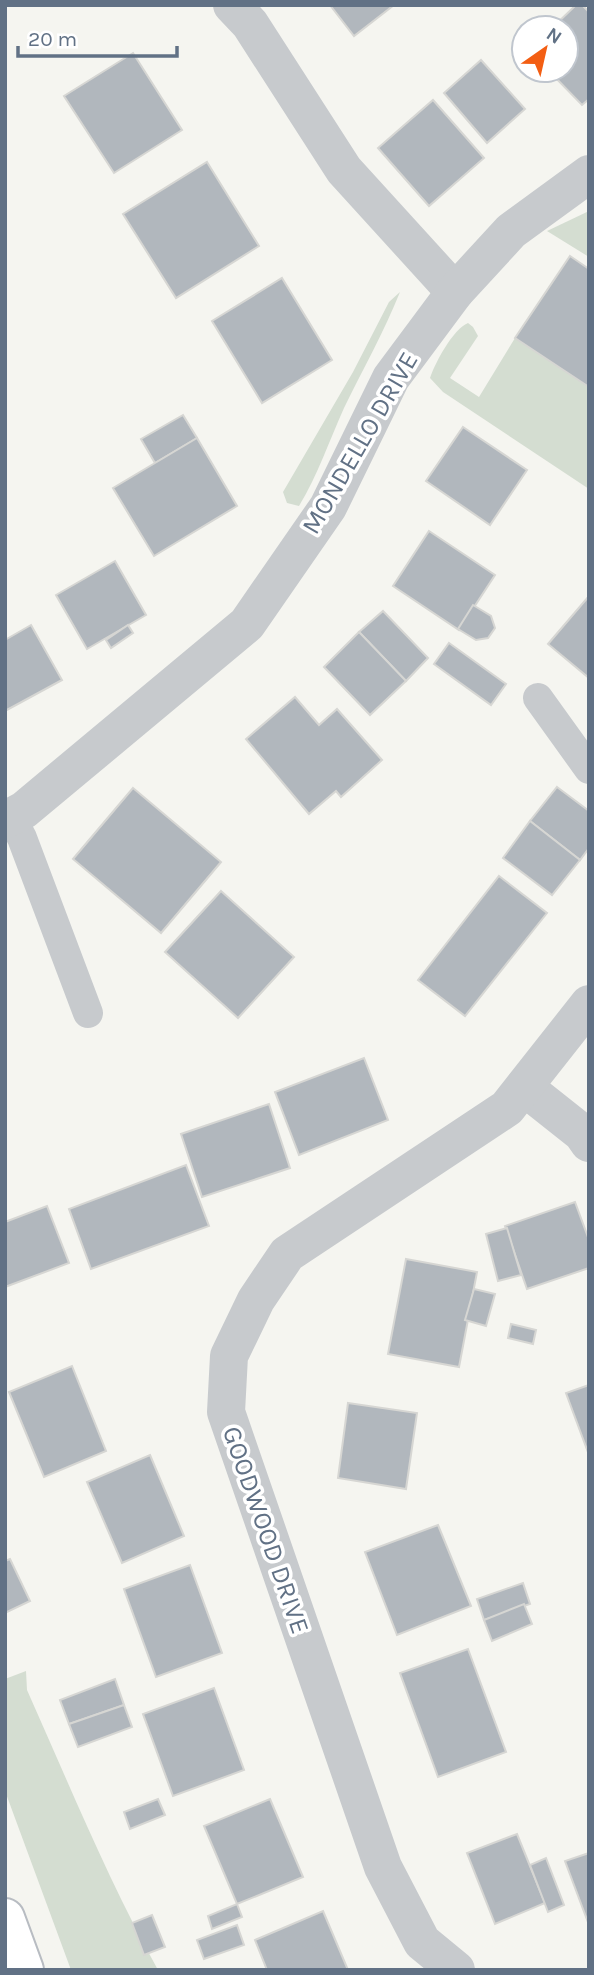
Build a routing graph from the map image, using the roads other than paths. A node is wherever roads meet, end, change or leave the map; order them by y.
1 (232, 5) edge
2 (589, 174) edge
3 (455, 292) junction
4 (538, 698) dead end
5 (589, 769) edge
6 (11, 811) edge
7 (589, 1004) edge
8 (88, 1013) dead end
9 (504, 1095) junction
10 (589, 1143) edge
11 (5, 1918) edge
12 (24, 1970) edge
13 (456, 1970) edge

1 - 3 street
2 - 3 street, MONDELLO DRIVE
3 - 6 street, MONDELLO DRIVE
4 - 5 lane
6 - 8 lane
7 - 9 street, GOODWOOD DRIVE
9 - 10 street
9 - 13 street, GOODWOOD DRIVE
11 - 12 street

